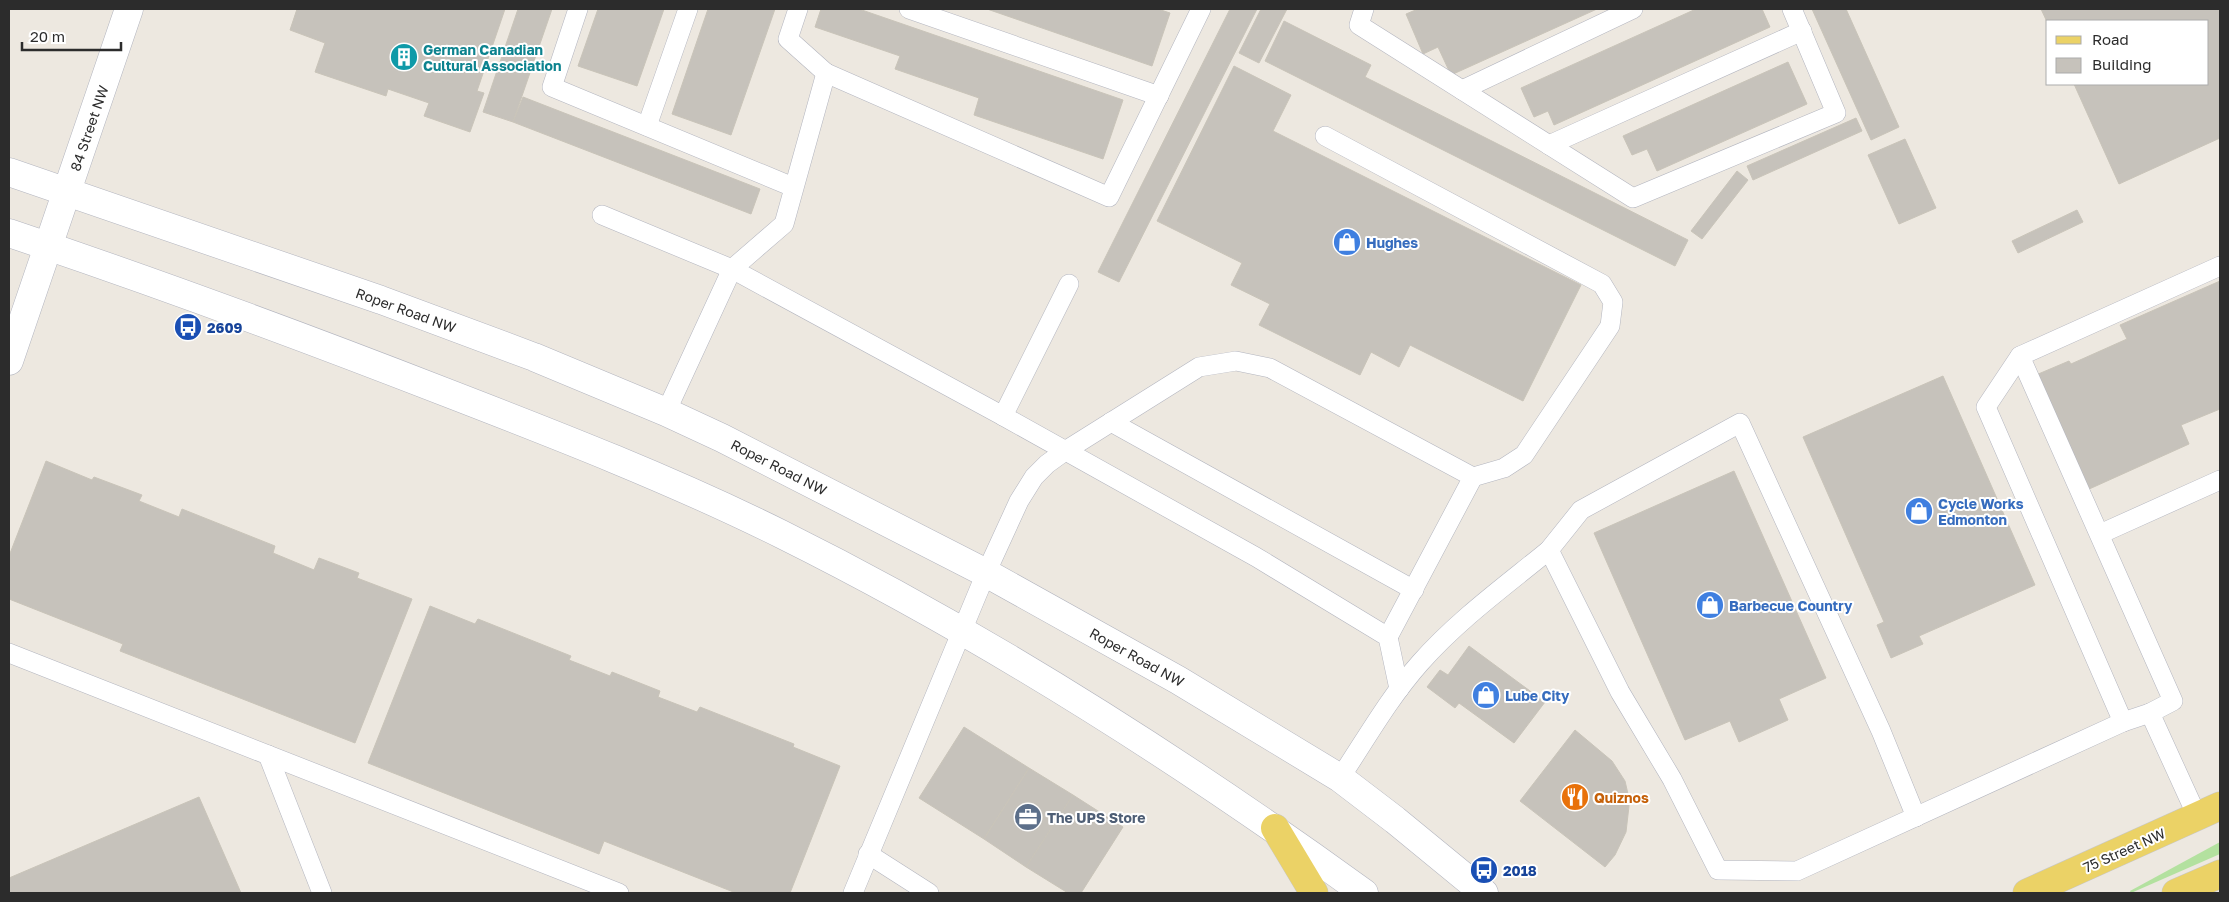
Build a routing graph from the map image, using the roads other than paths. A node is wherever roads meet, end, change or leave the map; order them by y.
1 (129, 9) edge
2 (578, 9) edge
3 (688, 9) edge
4 (798, 9) edge
5 (909, 9) edge
6 (1201, 9) edge
7 (1364, 9) edge
8 (1633, 9) edge
9 (1792, 9) edge
10 (1802, 31) junction
11 (826, 73) junction
12 (1462, 90) junction
13 (1158, 96) junction
14 (647, 126) junction
15 (1325, 136) dead end
16 (1549, 145) junction
17 (9, 172) edge
18 (793, 187) junction
19 (66, 192) junction
20 (602, 214) dead end
21 (9, 233) edge
22 (47, 246) junction
23 (2220, 266) edge
24 (732, 269) junction
25 (1069, 284) dead end
26 (2020, 356) junction
27 (9, 361) edge
28 (666, 412) junction
29 (1003, 416) junction
30 (1111, 422) junction
31 (1066, 451) junction
32 (1473, 477) junction
33 (2220, 480) edge
34 (2100, 534) junction
35 (1549, 550) junction
36 (986, 573) junction
37 (1414, 590) junction
38 (962, 631) junction
39 (1388, 637) junction
40 (9, 653) edge
41 (1399, 689) junction
42 (2150, 713) junction
43 (2123, 722) junction
44 (268, 755) junction
45 (1340, 778) junction
46 (2209, 811) edge
47 (1916, 817) junction
48 (1275, 828) junction
49 (868, 854) junction
50 (2209, 882) edge
51 (322, 893) edge
52 (619, 893) edge
53 (853, 893) edge
54 (929, 893) edge
55 (1314, 893) edge
56 (1364, 893) edge
57 (1484, 893) edge
58 (2027, 893) edge
59 (2176, 893) edge

1 - 19 main road, 84 Street NW
2 - 14 lane
3 - 14 lane
4 - 11 lane
5 - 13 lane
6 - 13 lane
7 - 12 lane
8 - 12 lane
9 - 10 lane
10 - 16 lane
10 - 16 lane
11 - 13 lane
11 - 18 lane
12 - 16 lane
14 - 18 lane
15 - 32 lane
17 - 19 main road, Roper Road NW
18 - 24 lane
19 - 22 main road, 84 Street NW
19 - 28 main road, Roper Road NW
20 - 24 lane
21 - 22 main road
22 - 27 main road, 84 Street NW
22 - 38 main road
23 - 26 lane
24 - 28 lane
24 - 29 lane
25 - 29 lane
26 - 34 lane
26 - 43 lane
28 - 36 main road, Roper Road NW
29 - 31 lane
30 - 31 lane
30 - 32 lane
30 - 37 lane
31 - 36 lane
31 - 39 lane
32 - 37 lane
33 - 34 lane
34 - 42 lane
35 - 41 lane
35 - 47 lane
35 - 47 lane
36 - 38 lane
36 - 45 main road, Roper Road NW
37 - 39 lane
38 - 48 main road
38 - 49 lane
39 - 41 lane
40 - 44 lane
41 - 45 lane
42 - 43 lane
42 - 46 lane
43 - 47 lane
44 - 51 lane
44 - 52 lane
45 - 57 main road, Roper Road NW
46 - 58 main road, 75 Street NW
48 - 55 main road
48 - 56 main road
49 - 53 lane
49 - 54 lane
50 - 59 main road

